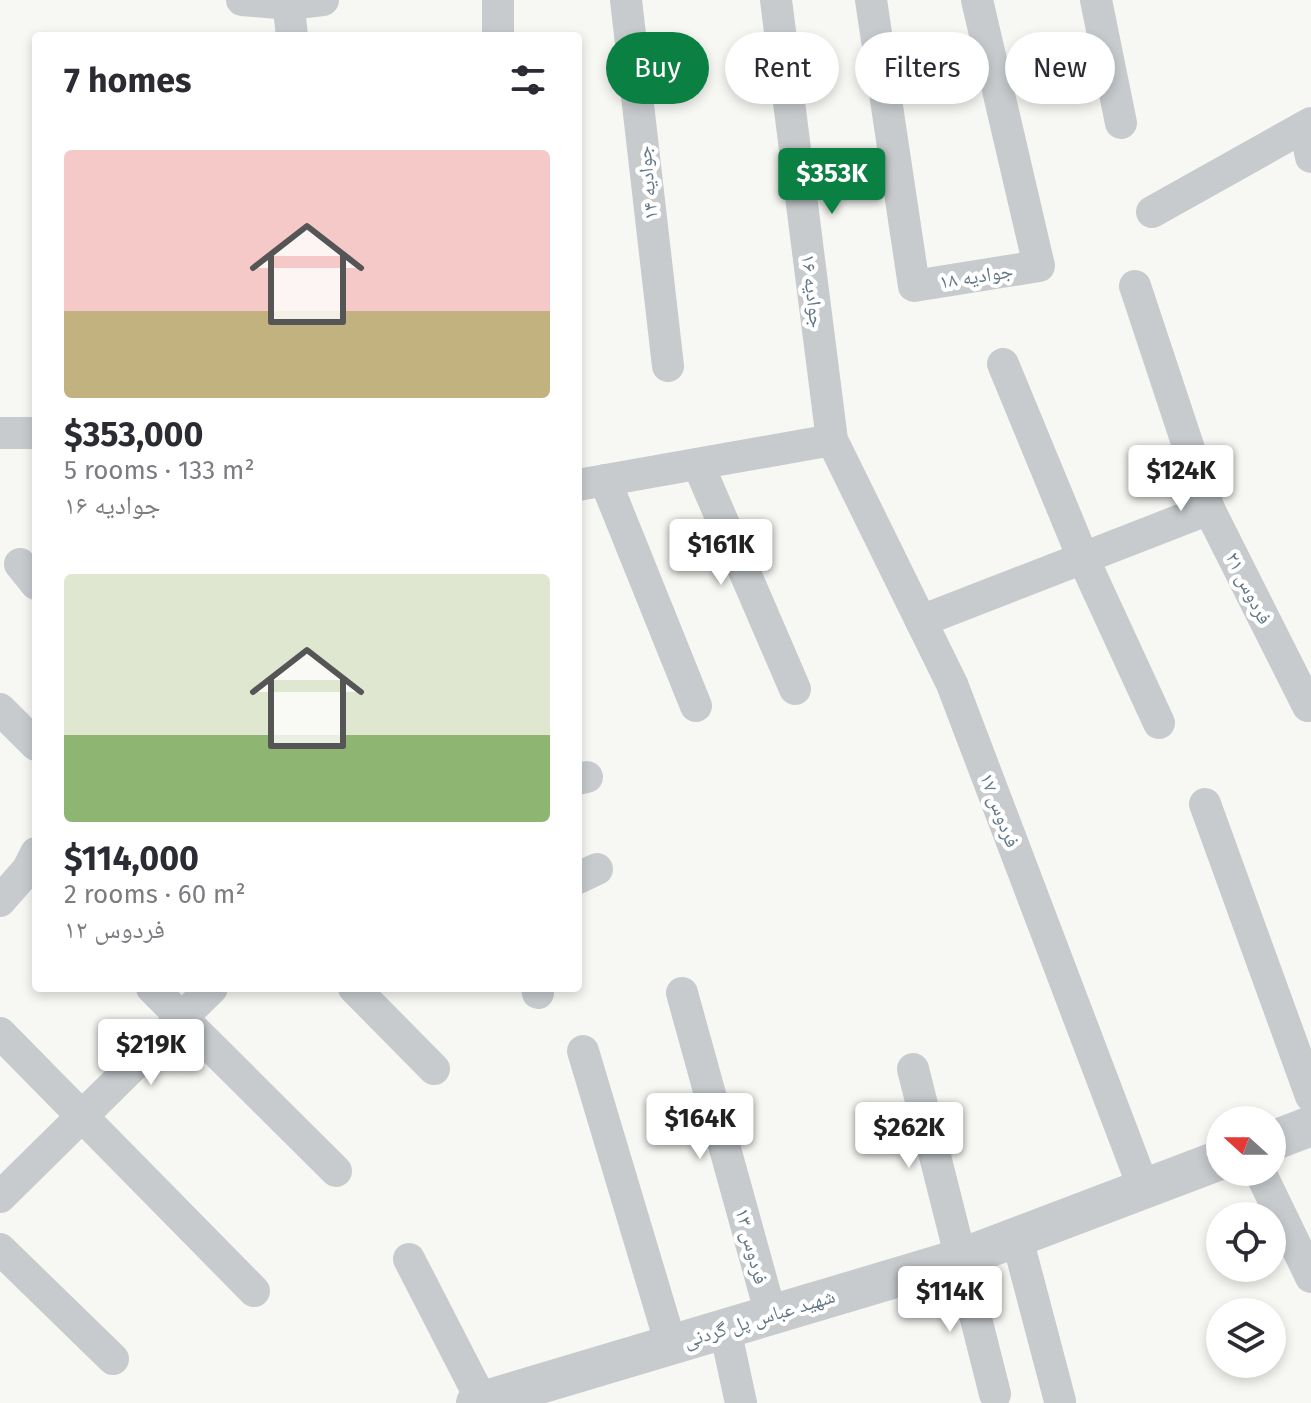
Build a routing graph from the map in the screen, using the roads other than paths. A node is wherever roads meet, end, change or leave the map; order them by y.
1 (242, 0) edge
2 (323, 0) edge
3 (498, 0) edge
4 (626, 0) edge
5 (776, 0) edge
6 (871, 0) edge
7 (977, 0) edge
8 (1096, 0) edge
9 (289, 2) edge
10 (292, 32) edge
11 (498, 32) edge
12 (1121, 123) dead end
13 (1309, 136) edge
14 (1152, 212) dead end
15 (1135, 286) dead end
16 (1003, 364) dead end
17 (668, 366) dead end
18 (0, 433) edge
19 (32, 433) edge
20 (832, 440) junction
21 (698, 464) junction
22 (592, 482) edge
23 (1209, 509) junction
24 (1083, 558) junction
25 (921, 621) junction
26 (795, 689) dead end
27 (696, 706) dead end
28 (1308, 706) dead end
29 (1, 712) edge
30 (1159, 723) dead end
31 (32, 741) edge
32 (1205, 804) dead end
33 (32, 868) edge
34 (0, 901) edge
35 (156, 992) edge
36 (208, 992) edge
37 (358, 992) edge
38 (682, 993) dead end
39 (183, 1017) junction
40 (0, 1033) edge
41 (583, 1051) dead end
42 (434, 1069) dead end
43 (913, 1069) dead end
44 (1311, 1096) edge
45 (81, 1117) junction
46 (1311, 1126) edge
47 (1286, 1136) edge
48 (1206, 1165) edge
49 (336, 1171) dead end
50 (1267, 1186) edge
51 (1144, 1189) junction
52 (0, 1197) edge
53 (1017, 1238) junction
54 (0, 1249) edge
55 (409, 1259) dead end
56 (959, 1259) junction
57 (1311, 1277) edge
58 (254, 1291) dead end
59 (771, 1315) junction
60 (725, 1329) junction
61 (671, 1345) junction
62 (113, 1359) dead end
63 (995, 1394) dead end
64 (1060, 1401) edge
65 (479, 1402) edge
66 (741, 1403) edge

1 - 9 street
2 - 9 street
3 - 11 street
4 - 17 street, جوادیه ۱۴
5 - 20 street, جوادیه ۱۶
6 - 7 street, جوادیه ۱۸
8 - 12 street
9 - 10 street
13 - 14 street
15 - 23 street, فردوس ۲۱
16 - 24 street
18 - 19 street
20 - 21 street
20 - 25 street, فردوس ۱۷
21 - 22 street
21 - 26 street
22 - 27 street
23 - 24 street
23 - 28 street, فردوس ۲۱
24 - 25 street
24 - 30 street
25 - 51 street, فردوس ۱۷
29 - 31 street
32 - 44 street
33 - 34 street
35 - 39 street
36 - 39 street
37 - 42 street
38 - 59 street, فردوس ۱۳
39 - 45 street
39 - 49 street
40 - 45 street
41 - 61 street
43 - 56 street
45 - 52 street
45 - 58 street
46 - 47 street
48 - 51 street, شهید عباس پل گردنی
50 - 57 street
51 - 53 street, شهید عباس پل گردنی
53 - 56 street, شهید عباس پل گردنی
53 - 64 street
54 - 62 street
55 - 65 street
56 - 59 street, شهید عباس پل گردنی
56 - 63 street
59 - 60 street, شهید عباس پل گردنی
60 - 61 street, شهید عباس پل گردنی
60 - 66 street
61 - 65 street, شهید عباس پل گردنی

